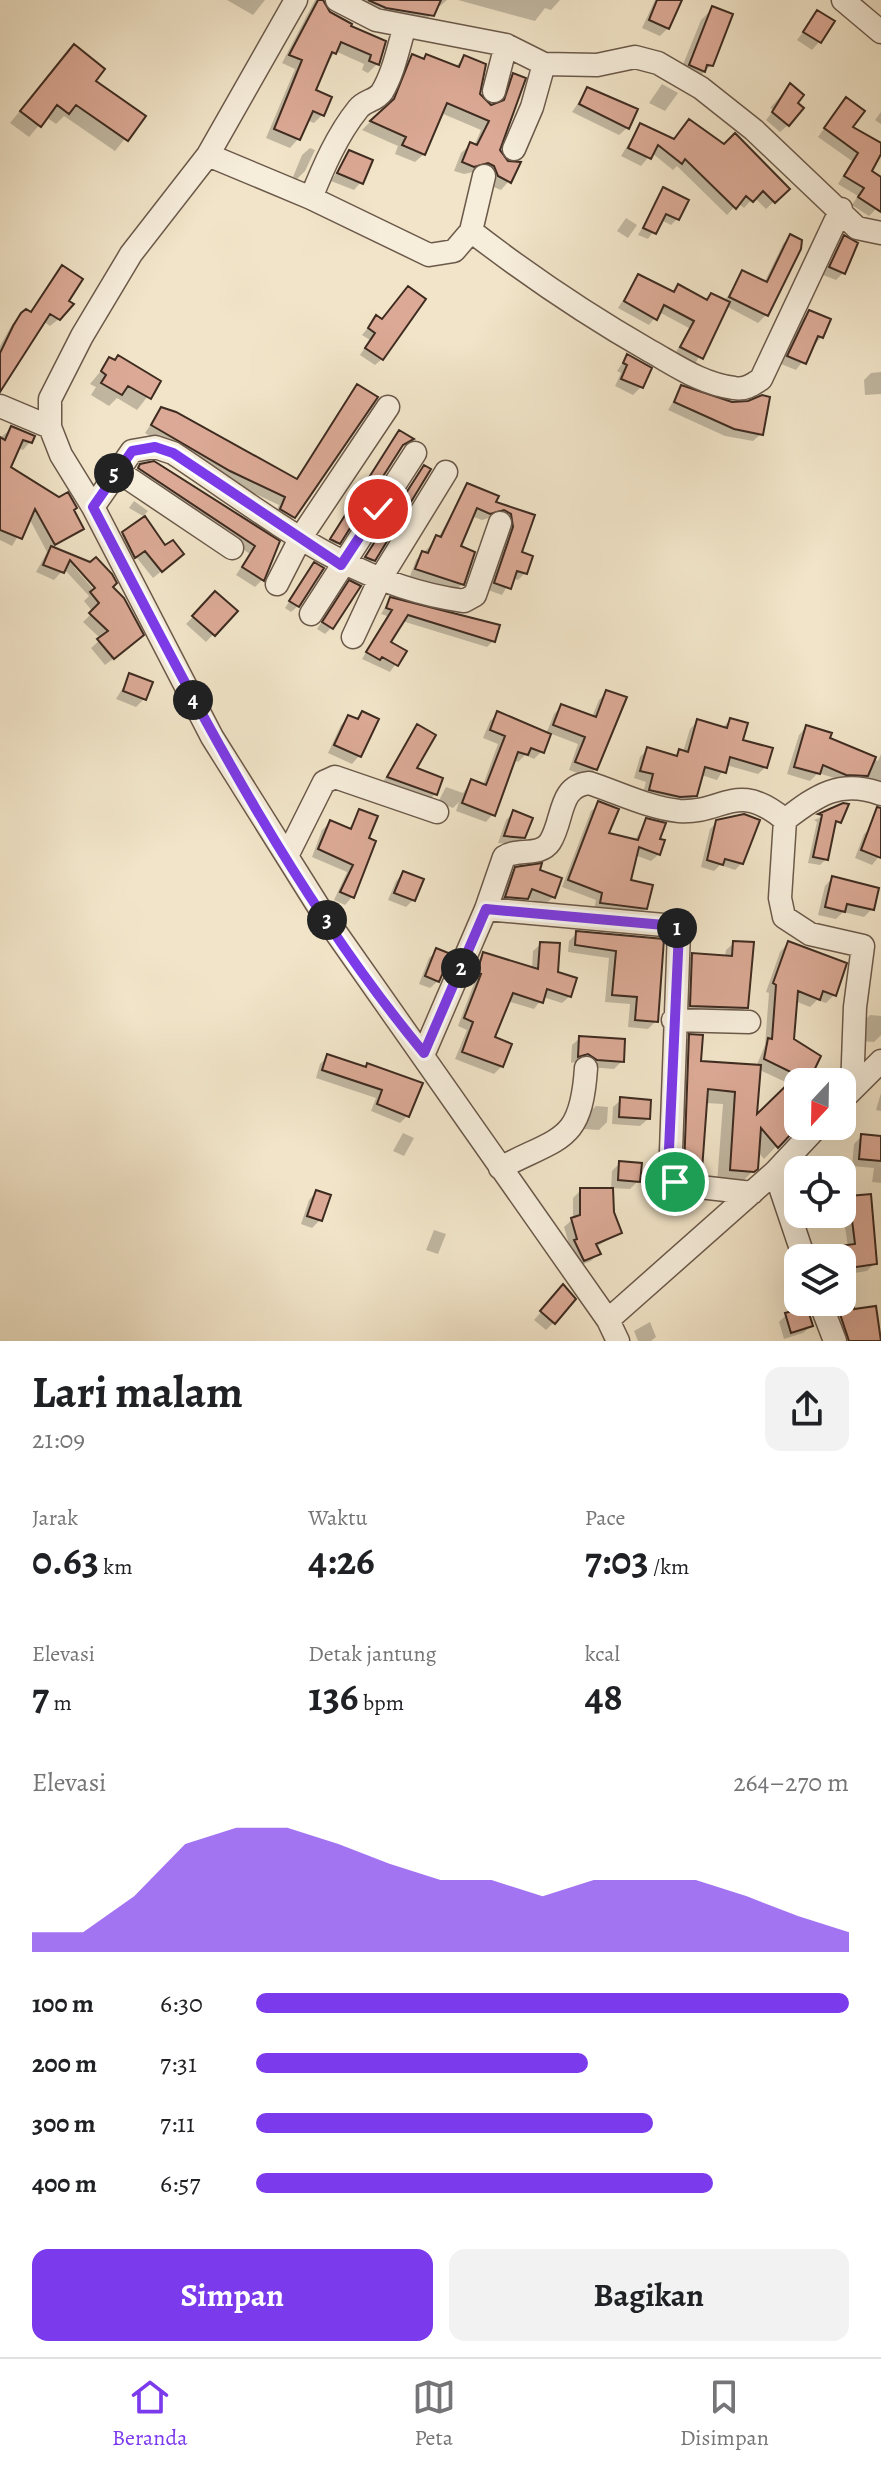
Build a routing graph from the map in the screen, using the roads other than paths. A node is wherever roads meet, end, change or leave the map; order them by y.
1 (296, 0) edge
2 (337, 0) edge
3 (843, 0) edge
4 (405, 26) junction
5 (881, 32) edge
6 (506, 45) junction
7 (544, 64) junction
8 (494, 91) dead end
9 (514, 149) dead end
10 (208, 155) junction
11 (484, 176) dead end
12 (311, 198) junction
13 (841, 209) junction
14 (471, 231) junction
15 (880, 235) edge
16 (388, 407) dead end
17 (2, 411) edge
18 (50, 427) junction
19 (415, 453) dead end
20 (116, 470) junction
21 (446, 472) dead end
22 (93, 507) junction
23 (500, 523) dead end
24 (301, 537) junction
25 (232, 548) dead end
26 (341, 565) junction
27 (379, 581) junction
28 (277, 584) dead end
29 (311, 614) dead end
30 (353, 637) dead end
31 (881, 794) edge
32 (437, 812) dead end
33 (785, 820) junction
34 (287, 856) junction
35 (486, 909) junction
36 (872, 945) edge
37 (673, 1020) junction
38 (749, 1022) dead end
39 (424, 1053) junction
40 (881, 1061) edge
41 (586, 1068) dead end
42 (849, 1068) edge
43 (856, 1086) edge
44 (805, 1140) edge
45 (500, 1168) junction
46 (775, 1172) junction
47 (752, 1193) junction
48 (799, 1244) edge
49 (825, 1316) edge
50 (608, 1320) junction
51 (618, 1341) edge
52 (835, 1341) edge

1 - 10 street
2 - 4 street
3 - 5 street
4 - 6 street
4 - 12 street
6 - 7 street
6 - 8 street
7 - 9 street
7 - 13 street
10 - 12 street
10 - 18 street
11 - 14 street
12 - 14 street
13 - 14 street
13 - 15 street
16 - 24 street
17 - 18 street
18 - 22 street
19 - 26 street
20 - 22 street
20 - 24 street
20 - 25 street
21 - 27 street
22 - 34 street
23 - 27 street
24 - 26 street
24 - 28 street
26 - 27 street
26 - 29 street
27 - 30 street
31 - 33 street
32 - 34 street
33 - 35 street
33 - 36 street
34 - 39 street
35 - 37 street
35 - 39 street
36 - 42 street
37 - 38 street
37 - 47 street
39 - 45 street
40 - 43 street
41 - 45 street
44 - 46 street
45 - 50 street
46 - 47 street
46 - 48 street
47 - 50 street
49 - 52 street
50 - 51 street

